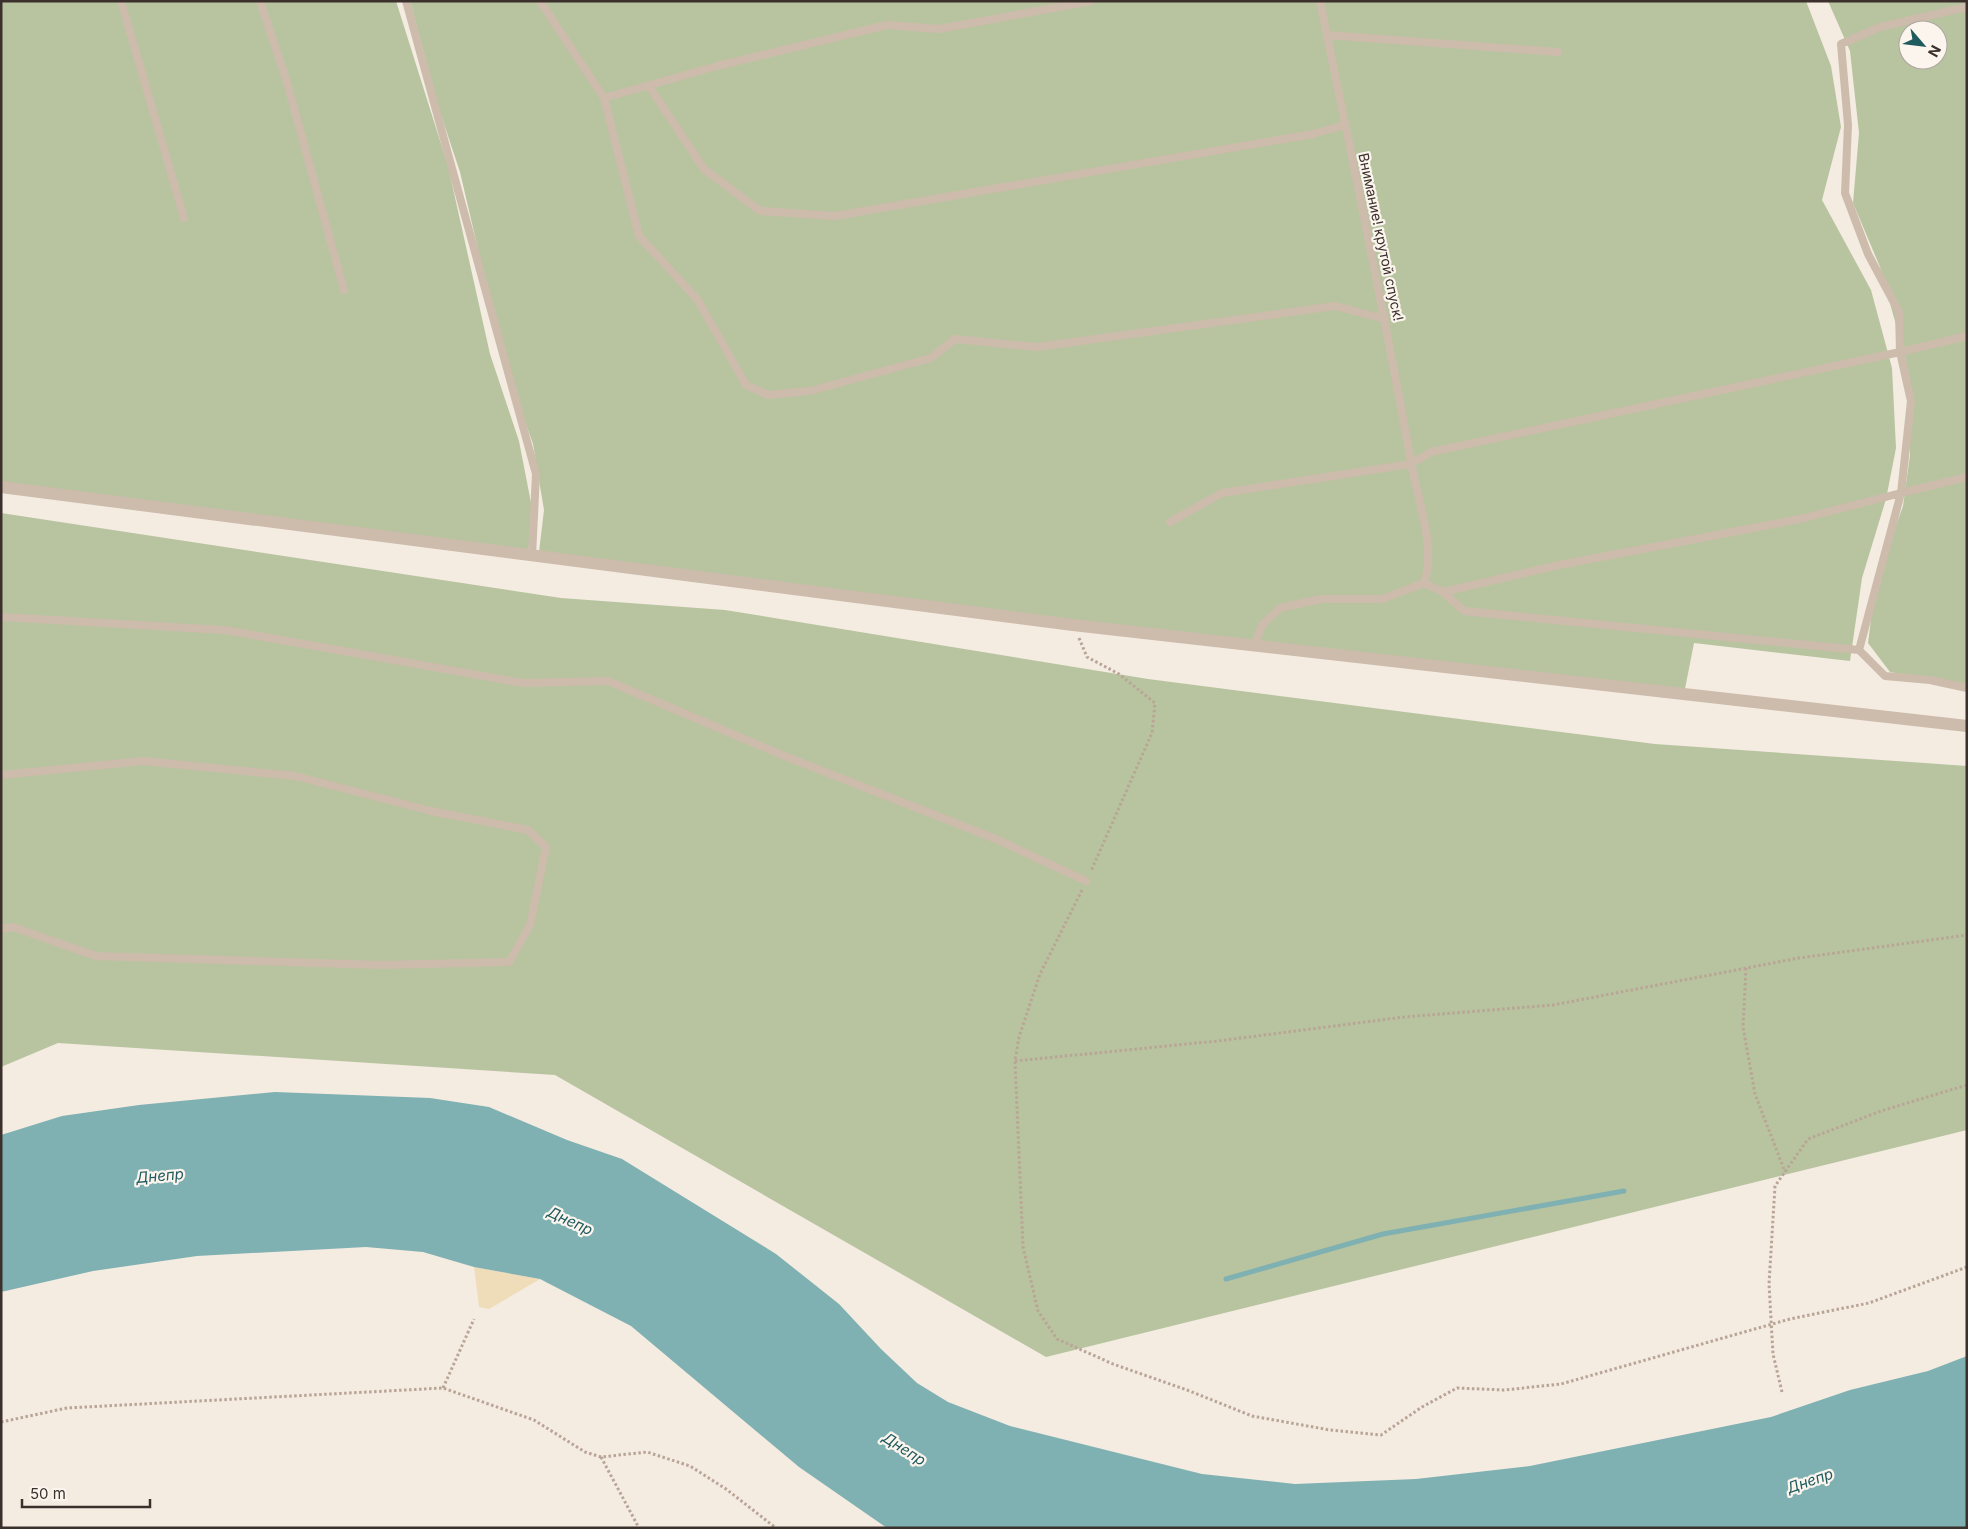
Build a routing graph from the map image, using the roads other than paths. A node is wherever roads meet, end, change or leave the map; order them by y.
1 (122, 1) edge
2 (260, 1) edge
3 (406, 1) edge
4 (540, 1) edge
5 (1091, 1) edge
6 (1320, 1) edge
7 (1967, 8) edge
8 (1327, 35) junction
9 (1558, 52) dead end
10 (649, 86) junction
11 (604, 98) junction
12 (1345, 125) junction
13 (184, 218) dead end
14 (344, 290) dead end
15 (1385, 319) junction
16 (1967, 336) edge
17 (1900, 352) junction
18 (1411, 464) junction
19 (1967, 477) edge
20 (1, 488) edge
21 (1901, 493) junction
22 (1170, 522) dead end
23 (532, 556) junction
24 (1424, 583) junction
25 (1443, 592) junction
26 (1, 617) edge
27 (1254, 647) junction
28 (1859, 650) junction
29 (1967, 688) edge
30 (1967, 726) edge
31 (1, 775) edge
32 (1086, 881) road end
33 (1, 929) edge

1 - 13 lane
2 - 14 lane
3 - 23 lane
4 - 11 lane
5 - 10 lane
6 - 8 lane, Внимание! крутой спуск!
7 - 17 lane
8 - 9 lane
8 - 12 lane, Внимание! крутой спуск!
10 - 11 lane
10 - 12 lane
11 - 15 lane
12 - 15 lane, Внимание! крутой спуск!
15 - 18 lane, Внимание! крутой спуск!
16 - 17 lane
17 - 18 lane
17 - 21 lane
18 - 22 lane
18 - 24 lane, Внимание! крутой спуск!
19 - 21 lane
20 - 23 street
21 - 25 lane
21 - 28 lane
23 - 27 street
24 - 25 lane
24 - 27 lane
25 - 28 lane
26 - 32 lane
27 - 30 street
28 - 29 lane
31 - 33 lane

